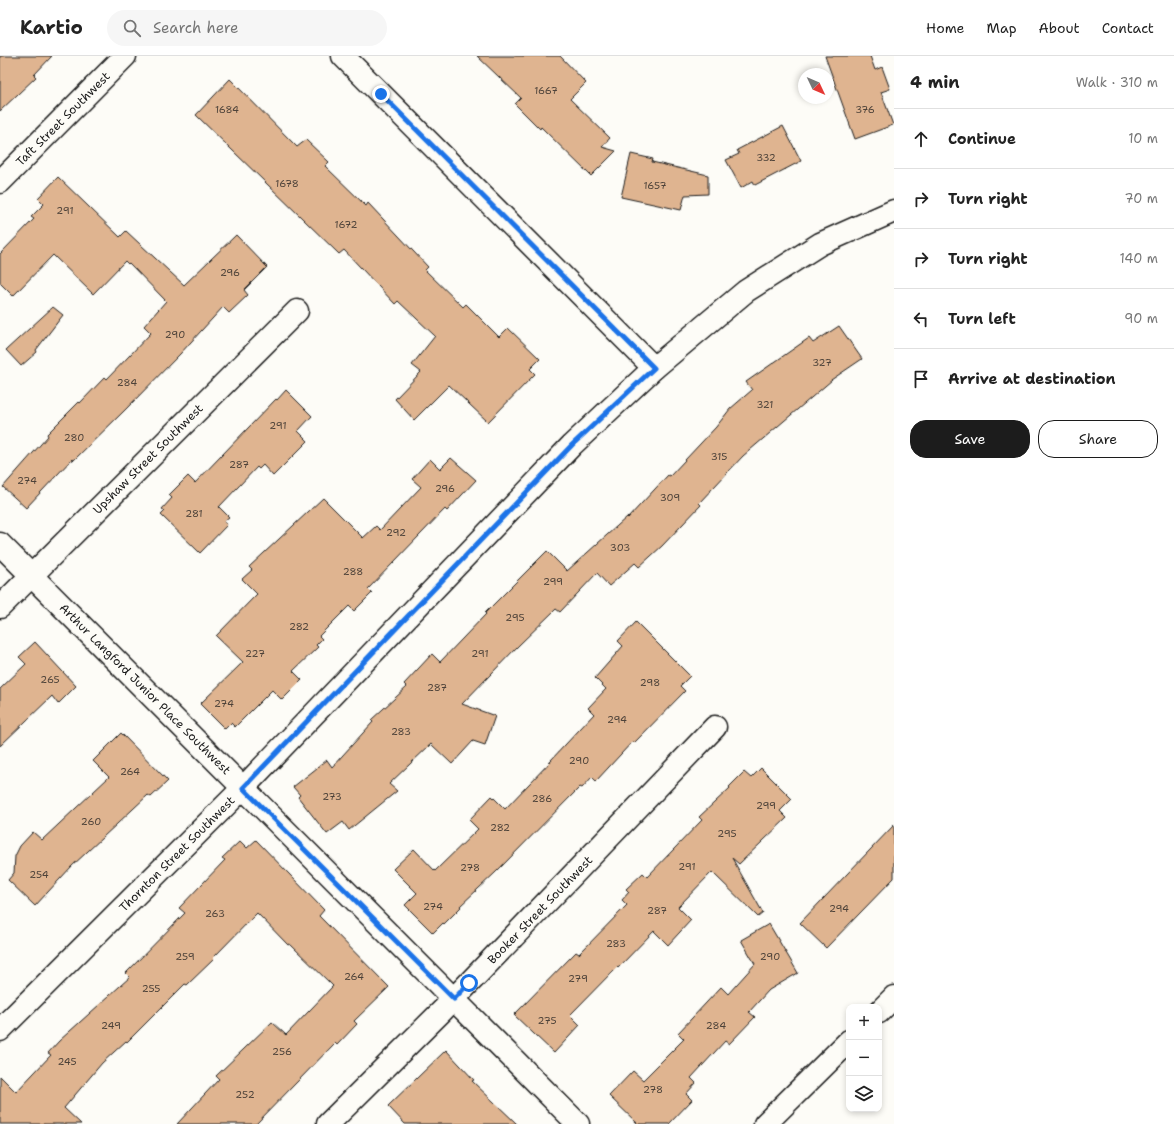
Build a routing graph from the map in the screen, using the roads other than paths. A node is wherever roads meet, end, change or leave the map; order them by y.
1 (125, 56) edge
2 (343, 56) edge
3 (0, 182) edge
4 (894, 211) edge
5 (296, 311) dead end
6 (654, 368) junction
7 (0, 544) edge
8 (32, 575) junction
9 (0, 607) edge
10 (715, 727) dead end
11 (243, 788) junction
12 (894, 997) edge
13 (454, 999) junction
14 (882, 1009) edge
15 (0, 1030) edge
16 (846, 1044) edge
17 (328, 1124) edge
18 (578, 1124) edge
19 (765, 1124) edge

1 - 3 street, Taft Street Southwest
2 - 6 street
4 - 6 street, Thornton Street Southwest
5 - 8 street, Upshaw Street Southwest
6 - 11 street, Thornton Street Southwest
7 - 8 street, Arthur Langford Junior Place Southwest
8 - 9 street, Upshaw Street Southwest
8 - 11 street, Arthur Langford Junior Place Southwest
10 - 13 street, Booker Street Southwest
11 - 13 street, Arthur Langford Junior Place Southwest
11 - 15 street, Thornton Street Southwest
12 - 14 street
13 - 17 street, Booker Street Southwest
13 - 18 street, Arthur Langford Junior Place Southwest
16 - 19 street

